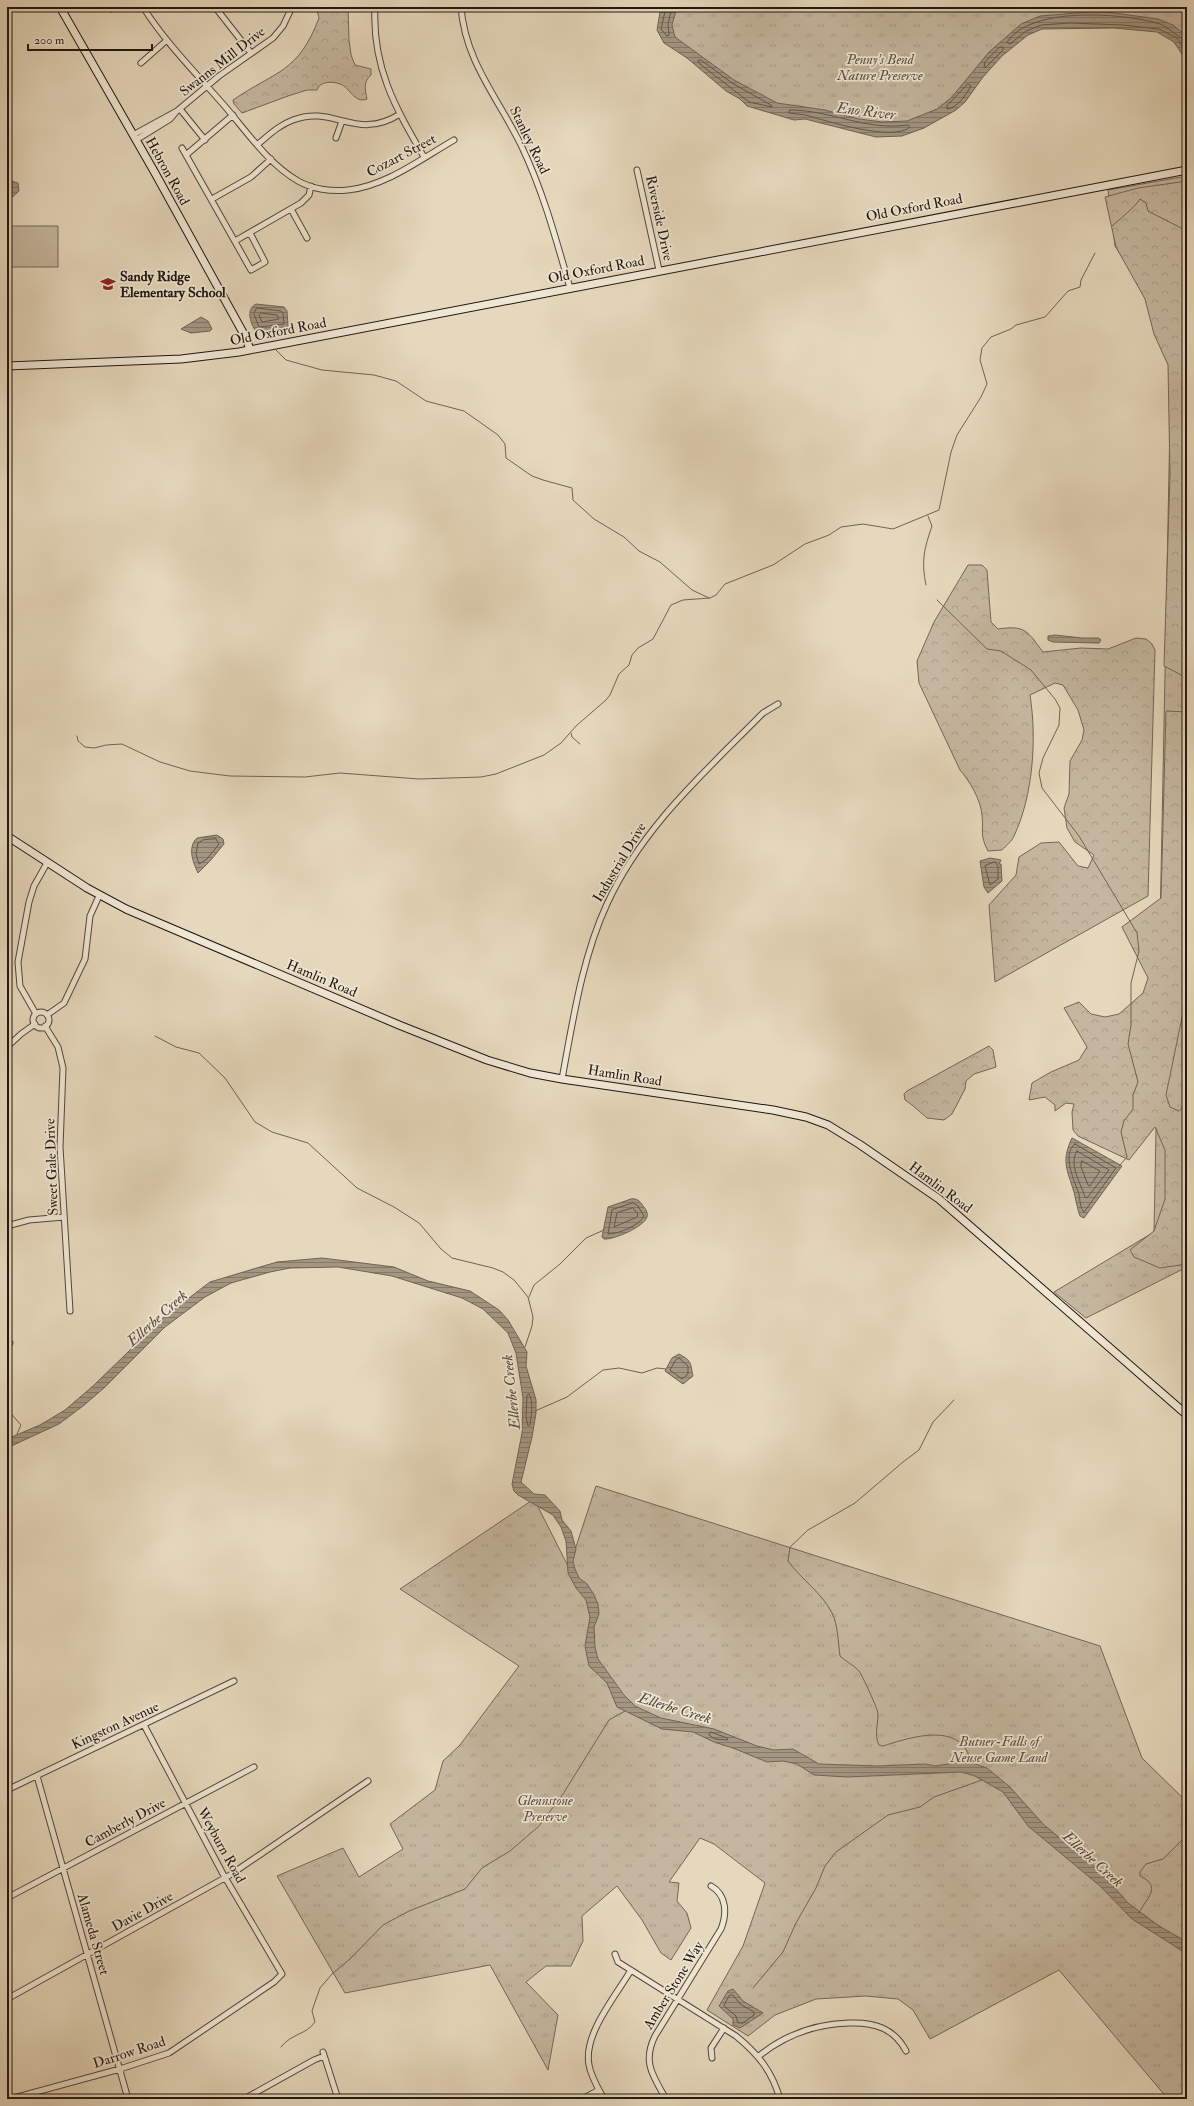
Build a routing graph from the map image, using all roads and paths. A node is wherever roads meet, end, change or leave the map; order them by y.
1 (60, 7) edge
2 (143, 7) edge
3 (215, 7) edge
4 (292, 7) edge
5 (375, 7) edge
6 (461, 7) edge
7 (167, 40) junction
8 (251, 53) junction
9 (141, 63) dead end
10 (208, 86) junction
11 (178, 110) junction
12 (400, 114) junction
13 (233, 115) junction
14 (342, 121) junction
15 (135, 137) junction
16 (336, 138) dead end
17 (205, 140) junction
18 (454, 140) dead end
19 (258, 144) junction
20 (182, 148) dead end
21 (186, 155) junction
22 (424, 157) junction
23 (271, 159) junction
24 (637, 170) dead end
25 (1187, 170) edge
26 (311, 186) junction
27 (212, 200) junction
28 (290, 209) junction
29 (250, 233) junction
30 (307, 238) dead end
31 (235, 241) junction
32 (659, 270) junction
33 (570, 288) junction
34 (250, 350) junction
35 (7, 366) edge
36 (778, 704) dead end
37 (7, 836) edge
38 (47, 863) junction
39 (99, 896) junction
40 (36, 1014) junction
41 (47, 1015) junction
42 (35, 1024) junction
43 (45, 1026) junction
44 (7, 1047) edge
45 (562, 1079) junction
46 (64, 1217) junction
47 (7, 1226) edge
48 (70, 1311) dead end
49 (1187, 1415) edge
50 (234, 1681) dead end
51 (144, 1725) junction
52 (254, 1767) dead end
53 (36, 1776) junction
54 (368, 1781) dead end
55 (7, 1790) edge
56 (186, 1804) junction
57 (63, 1868) junction
58 (225, 1878) junction
59 (711, 1886) dead end
60 (7, 1898) edge
61 (615, 1954) dead end
62 (87, 1955) junction
63 (631, 1970) junction
64 (282, 1974) joint
65 (7, 1999) edge
66 (678, 1999) junction
67 (724, 2028) junction
68 (906, 2051) dead end
69 (759, 2056) junction
70 (712, 2058) dead end
71 (120, 2069) junction
72 (599, 2090) junction
73 (10, 2099) edge
74 (128, 2099) edge
75 (244, 2099) edge
76 (338, 2099) edge
77 (582, 2099) edge
78 (604, 2099) edge
79 (666, 2099) edge
80 (780, 2099) edge

1 - 15 street, Hebron Road
2 - 7 street, Cozart Street
3 - 8 street
4 - 8 street, Swanns Mill Drive
5 - 12 street
6 - 33 street, Stanley Road
7 - 9 street
7 - 10 street, Cozart Street
8 - 10 street, Swanns Mill Drive
10 - 11 street, Swanns Mill Drive
10 - 13 street, Cozart Street
11 - 15 street, Swanns Mill Drive
11 - 17 street
12 - 14 street
12 - 22 street
13 - 17 street
13 - 19 street, Cozart Street
14 - 16 street
14 - 19 street
15 - 34 street, Hebron Road
17 - 21 street
18 - 22 street, Cozart Street
19 - 23 street, Cozart Street
20 - 21 street
21 - 27 street
22 - 26 street, Cozart Street
23 - 26 street, Cozart Street
23 - 27 street
24 - 32 street, Riverside Drive
25 - 32 street, Old Oxford Road
26 - 28 street
27 - 31 street
28 - 29 street
28 - 30 street
29 - 31 street
29 - 31 street
32 - 33 street, Old Oxford Road
33 - 34 street, Old Oxford Road
34 - 35 street, Old Oxford Road
36 - 45 street, Industrial Drive
37 - 38 street, Hamlin Road
38 - 39 street, Hamlin Road
38 - 40 street
39 - 41 street
39 - 45 street, Hamlin Road
40 - 41 street
40 - 42 street
41 - 43 street
42 - 43 street
42 - 44 street
43 - 46 street, Sweet Gale Drive
45 - 49 street, Hamlin Road
46 - 47 street
46 - 48 street, Sweet Gale Drive
50 - 51 street, Kingston Avenue
51 - 53 street, Kingston Avenue
51 - 56 street, Weyburn Road
52 - 56 street, Camberly Drive
53 - 55 street, Kingston Avenue
53 - 57 street, Alameda Street
54 - 58 street, Davie Drive
56 - 57 street, Camberly Drive
56 - 58 street, Weyburn Road
57 - 60 street, Camberly Drive
57 - 62 street, Alameda Street
58 - 62 street, Davie Drive
58 - 64 street, Weyburn Road
59 - 66 street, Amber Stone Way
61 - 63 street
62 - 65 street, Davie Drive
62 - 71 street, Alameda Street
63 - 66 street
63 - 72 street
64 - 71 street, Darrow Road
66 - 67 street
66 - 79 street, Amber Stone Way
67 - 69 street
67 - 70 street
68 - 69 street
69 - 80 street
71 - 73 street, Darrow Road
71 - 74 street, Alameda Street
72 - 77 street
72 - 78 street
75 - 76 street

